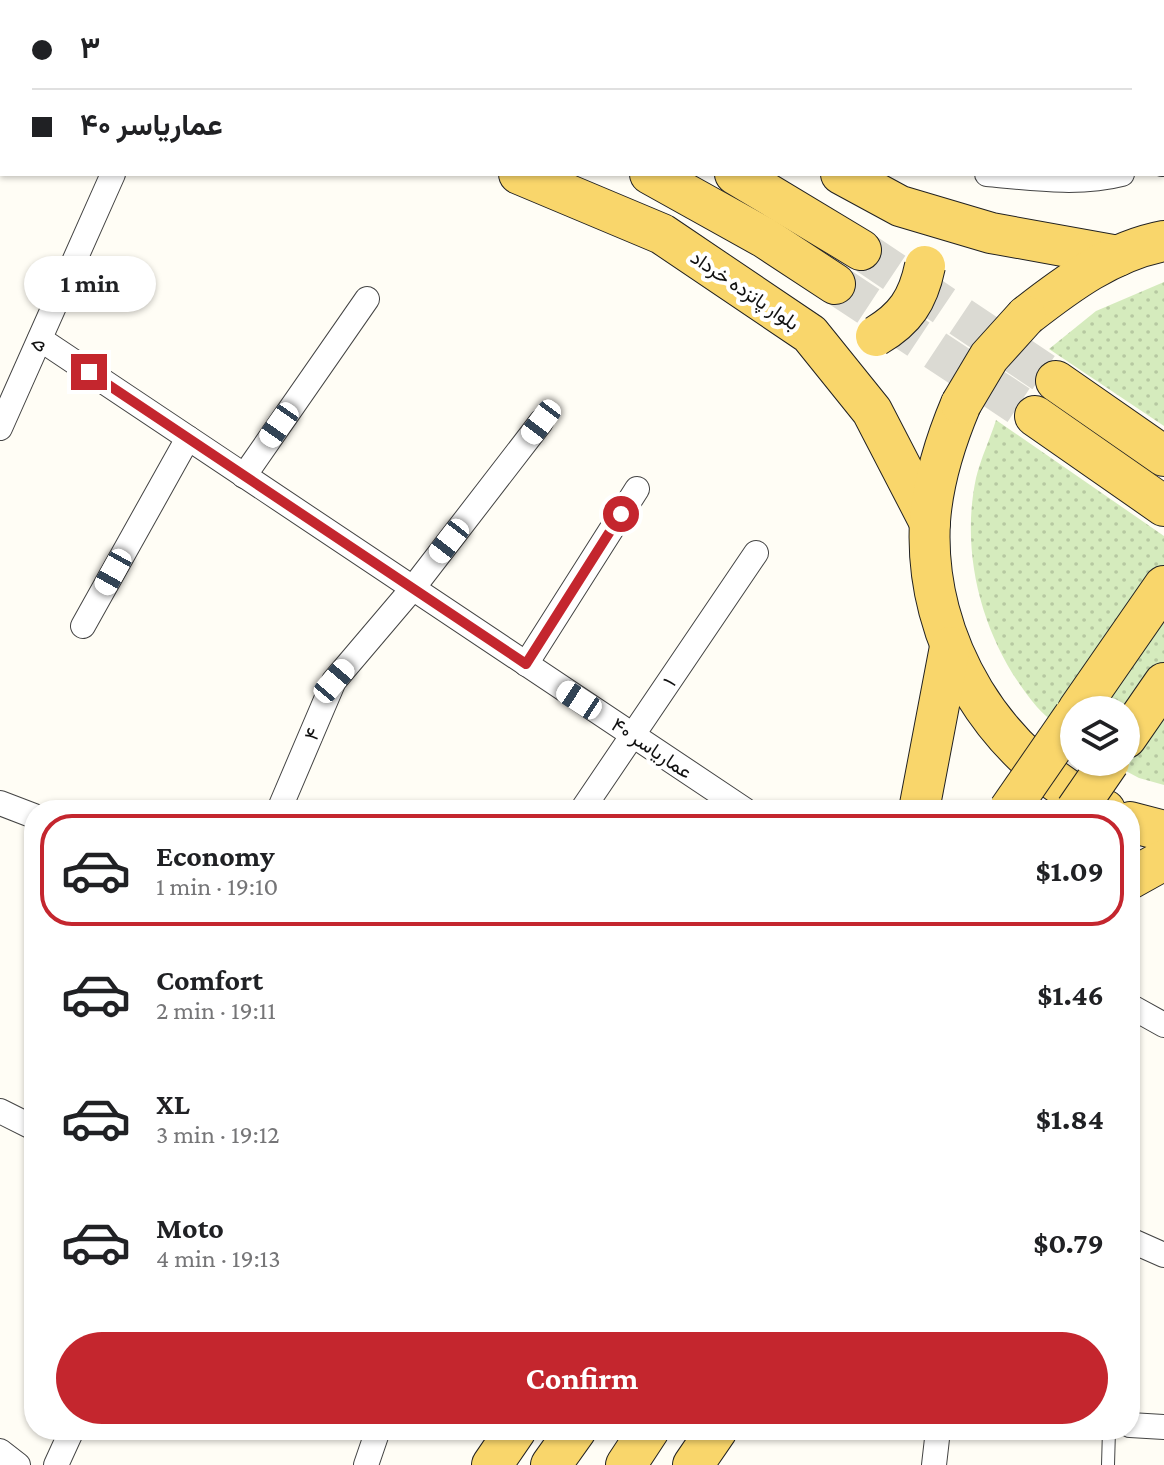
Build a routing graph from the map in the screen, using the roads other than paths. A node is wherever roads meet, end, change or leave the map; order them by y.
1 (112, 176) edge
2 (524, 176) edge
3 (654, 176) edge
4 (739, 176) edge
5 (845, 176) edge
6 (1011, 176) edge
7 (1114, 176) edge
8 (900, 206) junction
9 (1164, 241) edge
10 (861, 250) tunnel mouth
11 (1118, 256) junction
12 (835, 284) tunnel mouth
13 (367, 299) dead end
14 (810, 334) junction
15 (40, 339) junction
16 (1056, 381) tunnel mouth
17 (1035, 416) tunnel mouth
18 (541, 422) dead end
19 (0, 428) edge
20 (188, 438) junction
21 (1164, 456) edge
22 (244, 476) junction
23 (637, 489) dead end
24 (1164, 506) edge
25 (930, 523) junction
26 (756, 553) dead end
27 (1164, 586) edge
28 (413, 588) junction
29 (83, 626) dead end
30 (950, 647) junction
31 (526, 664) junction
32 (1164, 683) edge
33 (1088, 696) edge
34 (1140, 718) edge
35 (633, 735) junction
36 (1060, 736) edge
37 (1099, 776) edge
38 (283, 800) edge
39 (589, 800) edge
40 (730, 800) edge
41 (921, 800) edge
42 (1016, 800) edge
43 (1083, 800) edge
44 (1083, 800) edge
45 (0, 803) edge
46 (24, 812) edge
47 (1140, 825) edge
48 (1164, 831) edge
49 (1164, 860) edge
50 (1140, 873) edge
51 (1140, 1012) edge
52 (1164, 1025) edge
53 (0, 1111) edge
54 (24, 1123) edge
55 (1140, 1244) edge
56 (1164, 1255) edge
57 (1140, 1426) edge
58 (1164, 1427) edge
59 (67, 1440) edge
60 (375, 1440) edge
61 (509, 1440) edge
62 (569, 1440) edge
63 (642, 1440) edge
64 (710, 1440) edge
65 (937, 1440) edge
66 (1109, 1440) edge
67 (0, 1451) edge
68 (18, 1465) edge
69 (56, 1465) edge
70 (366, 1465) edge
71 (492, 1465) edge
72 (551, 1465) edge
73 (626, 1465) edge
74 (693, 1465) edge
75 (934, 1465) edge
76 (1108, 1465) edge

1 - 15 street, ۵
2 - 14 main road, بلوار پانزده خرداد
3 - 12 main road
4 - 10 main road
5 - 8 main road
6 - 7 street
8 - 11 main road
8 - 14 main road, bridge
9 - 11 main road
11 - 25 main road, bridge
13 - 22 street
14 - 25 main road, بلوار پانزده خرداد
15 - 19 street, ۵
15 - 20 street, عماریاسر ۴۰
16 - 21 main road
17 - 24 main road
18 - 28 street
20 - 22 street, عماریاسر ۴۰
20 - 29 street
22 - 28 street, عماریاسر ۴۰
23 - 31 street
25 - 30 main road
26 - 35 street, ۱
27 - 33 main road
28 - 31 street, عماریاسر ۴۰
28 - 38 street, ۴
30 - 41 main road
30 - 43 main road
31 - 35 street, عماریاسر ۴۰
32 - 34 main road
35 - 39 street, ۱
35 - 40 street, عماریاسر ۴۰
36 - 42 main road, bridge
37 - 44 main road, bridge
45 - 46 street
47 - 48 main road
49 - 50 main road
51 - 52 street
53 - 54 street
55 - 56 street
57 - 58 street
59 - 69 street
60 - 70 street
61 - 71 main road
62 - 72 main road
63 - 73 main road
64 - 74 main road
65 - 75 street
66 - 76 lane
67 - 68 street

